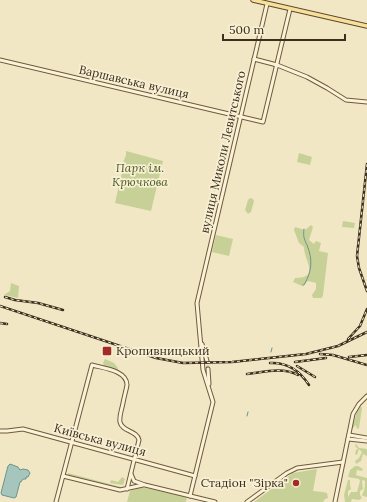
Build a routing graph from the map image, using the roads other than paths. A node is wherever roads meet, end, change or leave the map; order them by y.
1 (253, 0) edge
2 (267, 4) junction
3 (290, 9) junction
4 (367, 26) edge
5 (254, 59) junction
6 (0, 60) edge
7 (277, 65) junction
8 (367, 102) edge
9 (240, 116) junction
10 (201, 341) junction
11 (207, 361) tunnel mouth
12 (208, 369) tunnel mouth
13 (210, 390) junction
14 (367, 396) edge
15 (0, 431) edge
16 (348, 437) junction
17 (367, 438) edge
18 (72, 442) junction
19 (367, 442) edge
20 (134, 459) junction
21 (343, 462) junction
22 (131, 470) junction
23 (63, 476) junction
24 (195, 476) junction
25 (145, 485) junction
26 (126, 489) junction
27 (190, 496) junction
28 (248, 501) edge
29 (56, 502) edge
30 (212, 502) edge
31 (335, 502) edge

1 - 2 main road
2 - 3 main road
2 - 5 street, вулиця Миколи Левитського
3 - 4 main road
3 - 7 street
5 - 7 street
5 - 9 street, вулиця Миколи Левитського
6 - 9 street, Варшавська вулиця
7 - 8 street
7 - 9 street, Варшавська вулиця
9 - 10 street, вулиця Миколи Левитського
10 - 11 street
10 - 13 street
12 - 13 street
13 - 24 street
14 - 16 street
15 - 18 street, Київська вулиця
16 - 17 street
16 - 19 street
16 - 21 street
18 - 20 street, Київська вулиця
18 - 20 street
18 - 23 street
20 - 22 street
20 - 24 street, Київська вулиця
21 - 28 street
21 - 31 street
22 - 25 street
22 - 26 street
23 - 26 street
23 - 29 street
24 - 27 street
25 - 26 street
25 - 27 street
27 - 30 street

